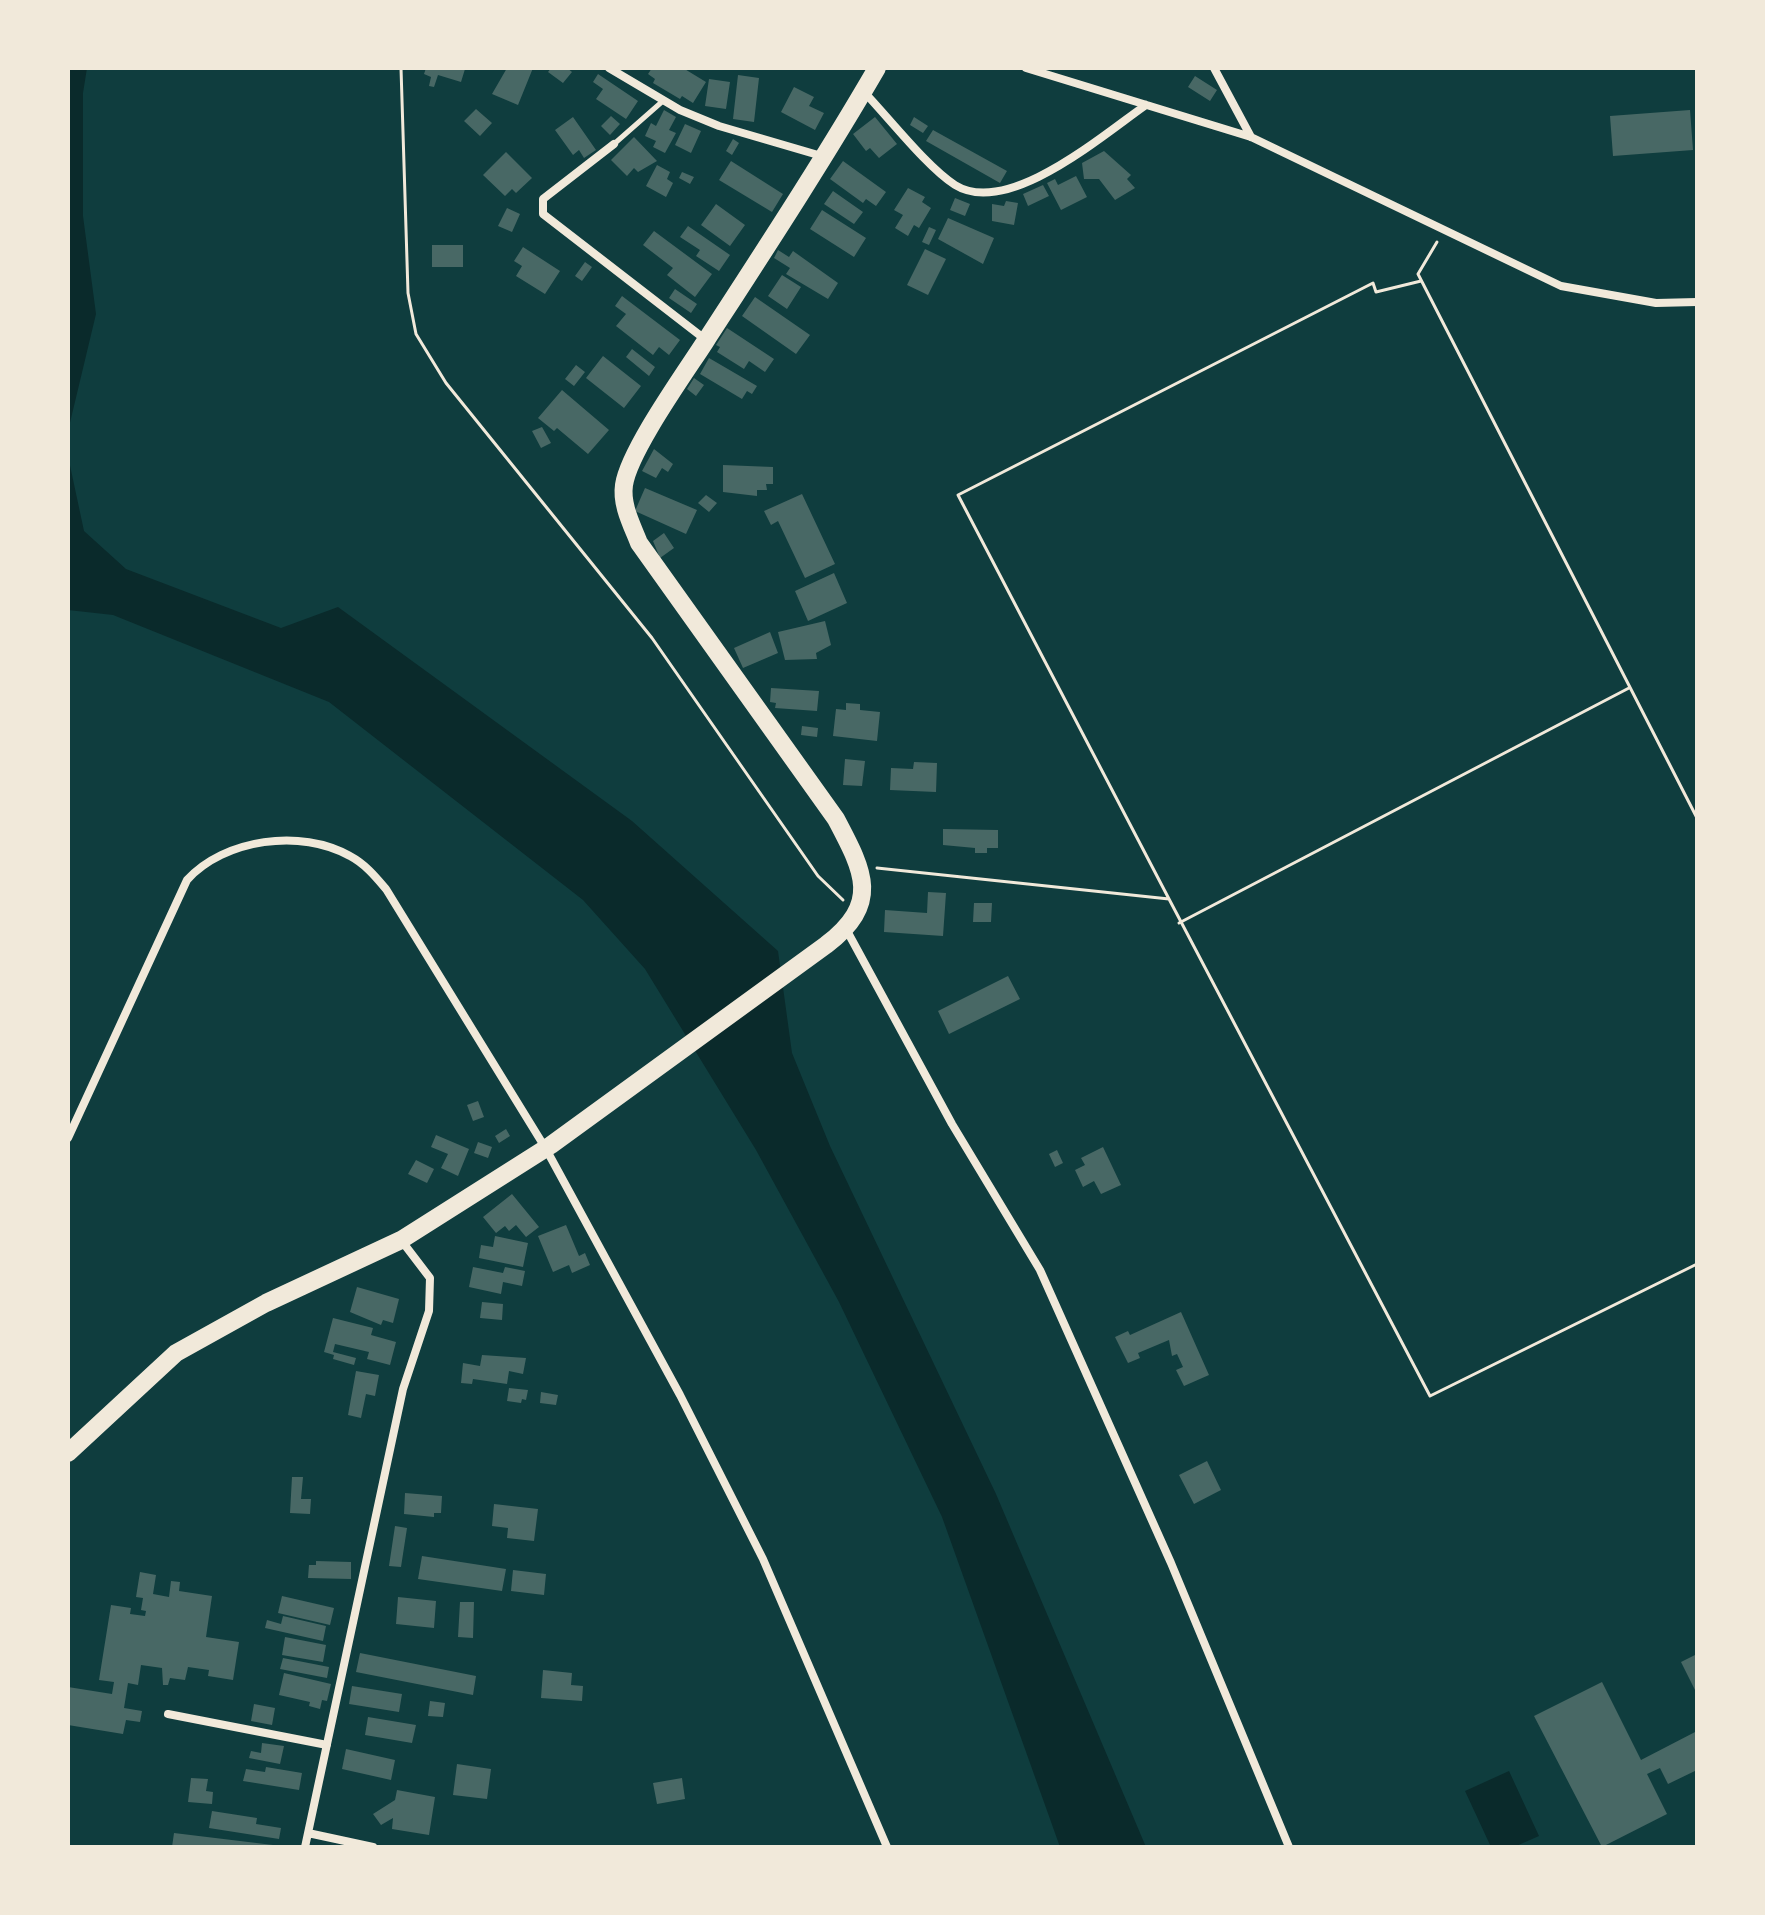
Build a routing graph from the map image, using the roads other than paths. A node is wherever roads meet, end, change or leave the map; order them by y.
1 (609, 68) edge
2 (877, 68) edge
3 (1026, 68) edge
4 (1214, 68) edge
5 (863, 92) junction
6 (664, 100) junction
7 (1146, 105) junction
8 (1251, 137) junction
9 (614, 144) joint
10 (826, 157) junction
11 (1697, 302) edge
12 (706, 340) junction
13 (846, 929) junction
14 (68, 1138) edge
15 (549, 1147) junction
16 (401, 1240) junction
17 (68, 1453) edge
18 (168, 1714) dead end
19 (327, 1745) junction
20 (308, 1833) junction
21 (305, 1847) edge
22 (373, 1847) edge
23 (887, 1847) edge
24 (1289, 1847) edge

1 - 6 street
2 - 5 main road
3 - 7 street
4 - 8 street
5 - 7 street
5 - 10 main road
6 - 9 lane
6 - 10 street
7 - 8 street
8 - 11 street
9 - 12 street
10 - 12 main road
12 - 13 main road
13 - 15 main road
13 - 24 street
14 - 15 street
15 - 16 main road
15 - 23 street
16 - 17 main road
16 - 19 street
18 - 19 street
19 - 20 street
20 - 21 street
20 - 22 street

